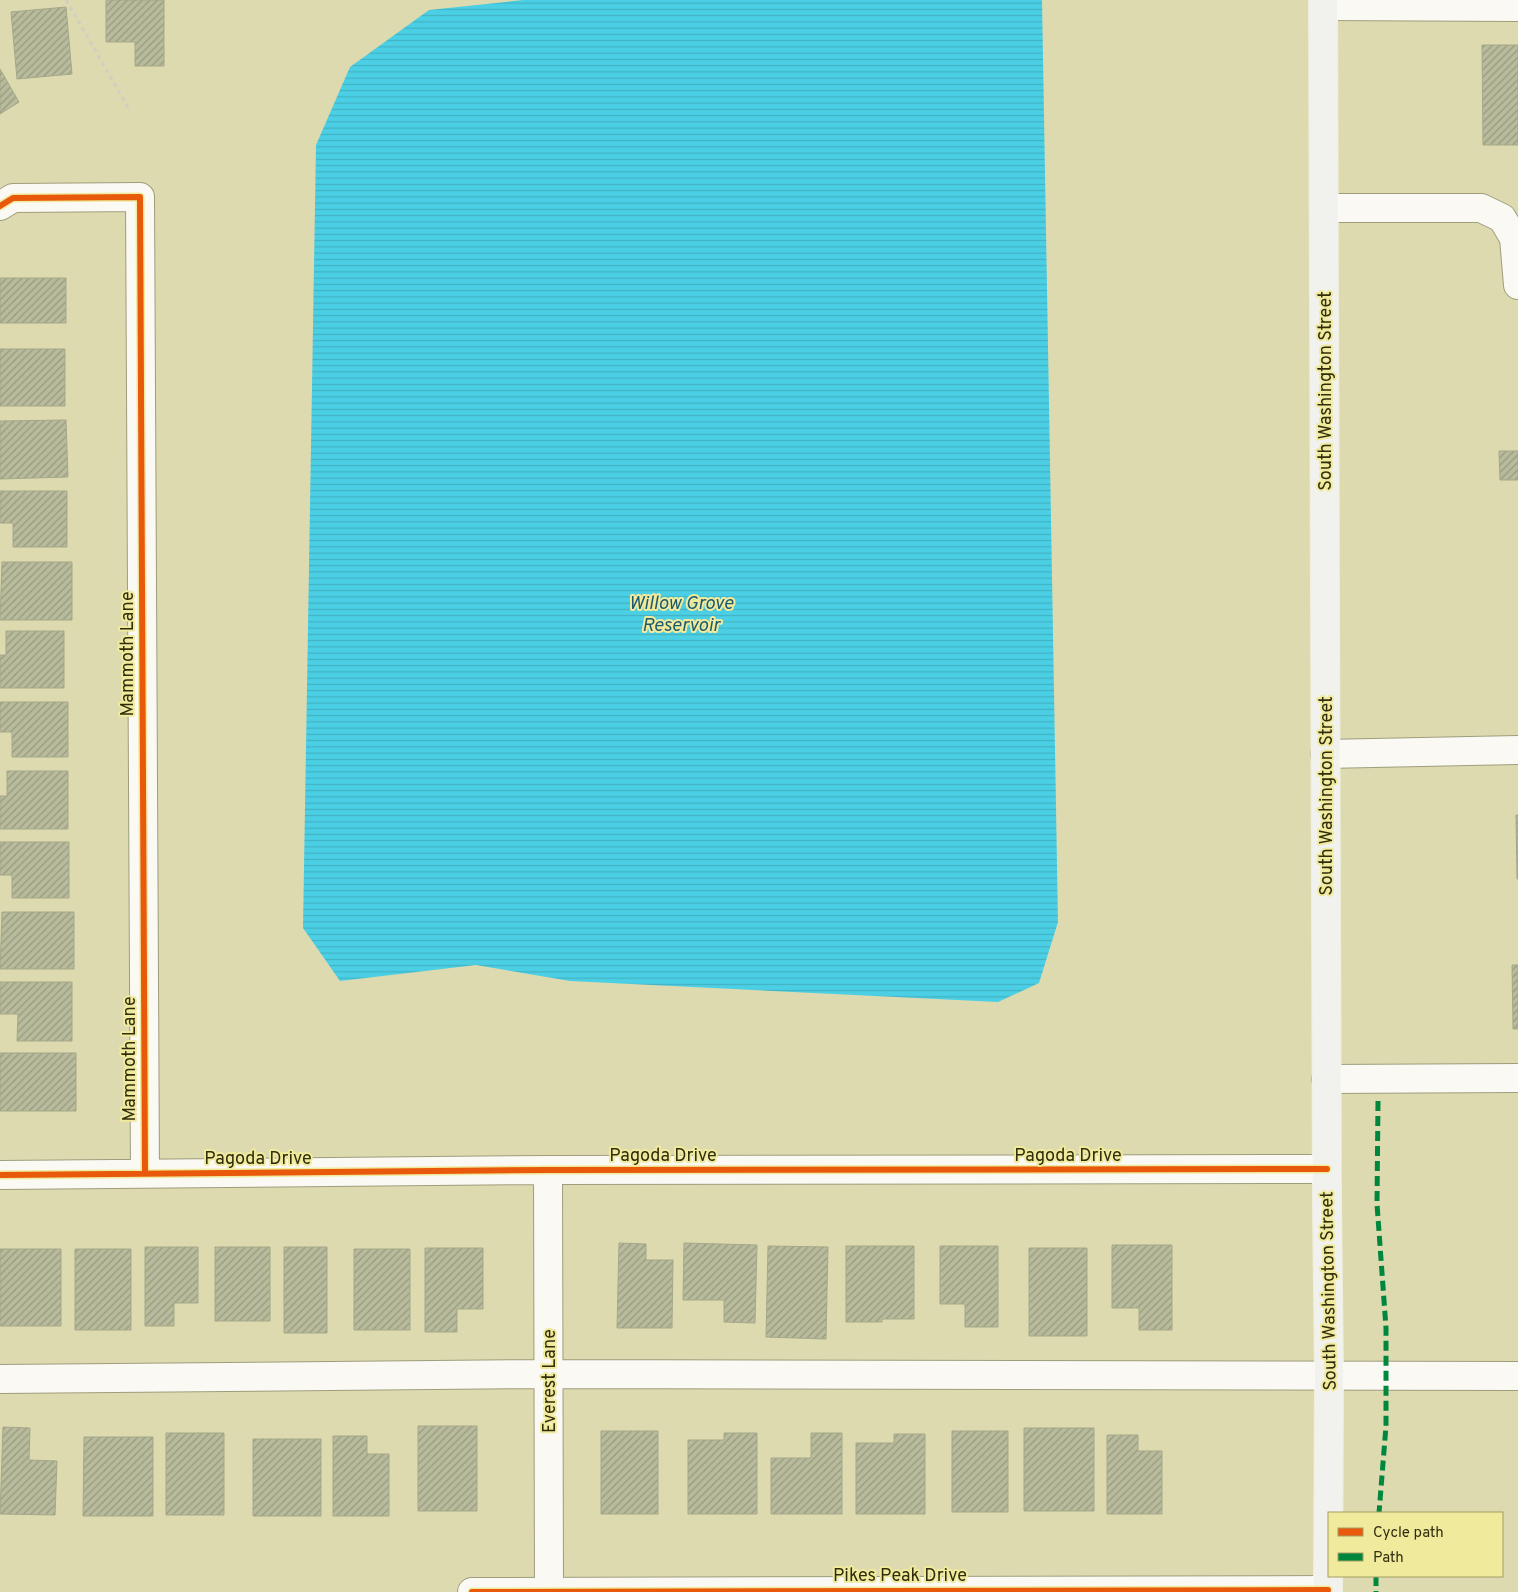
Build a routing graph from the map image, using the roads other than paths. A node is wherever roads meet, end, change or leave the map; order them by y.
1 (1323, 3) edge
2 (1432, 3) edge
3 (1518, 7) edge
4 (0, 206) edge
5 (1324, 208) junction
6 (1518, 285) edge
7 (1518, 750) edge
8 (1326, 754) junction
9 (1518, 1078) edge
10 (1326, 1079) junction
11 (1327, 1169) junction
12 (548, 1170) junction
13 (145, 1174) junction
14 (0, 1175) edge
15 (549, 1374) junction
16 (1329, 1376) junction
17 (1518, 1376) edge
18 (0, 1378) edge
19 (1328, 1512) edge
20 (1328, 1577) edge
21 (549, 1591) edge
22 (1328, 1591) edge
23 (472, 1592) edge

1 - 2 street
1 - 5 main road, South Washington Street
2 - 3 street
4 - 13 street, Mammoth Lane
5 - 6 street
5 - 8 main road, South Washington Street
7 - 8 street
8 - 10 main road, South Washington Street
9 - 10 street
10 - 11 main road, South Washington Street
11 - 12 street, Pagoda Drive
11 - 16 main road, South Washington Street
12 - 13 street, Pagoda Drive
12 - 15 street, Everest Lane
13 - 14 street, Pagoda Drive
15 - 16 street
15 - 18 street
15 - 21 street, Everest Lane
16 - 17 street
16 - 19 main road, South Washington Street
20 - 22 main road, South Washington Street
21 - 22 street, Pikes Peak Drive
21 - 23 street, Pikes Peak Drive

